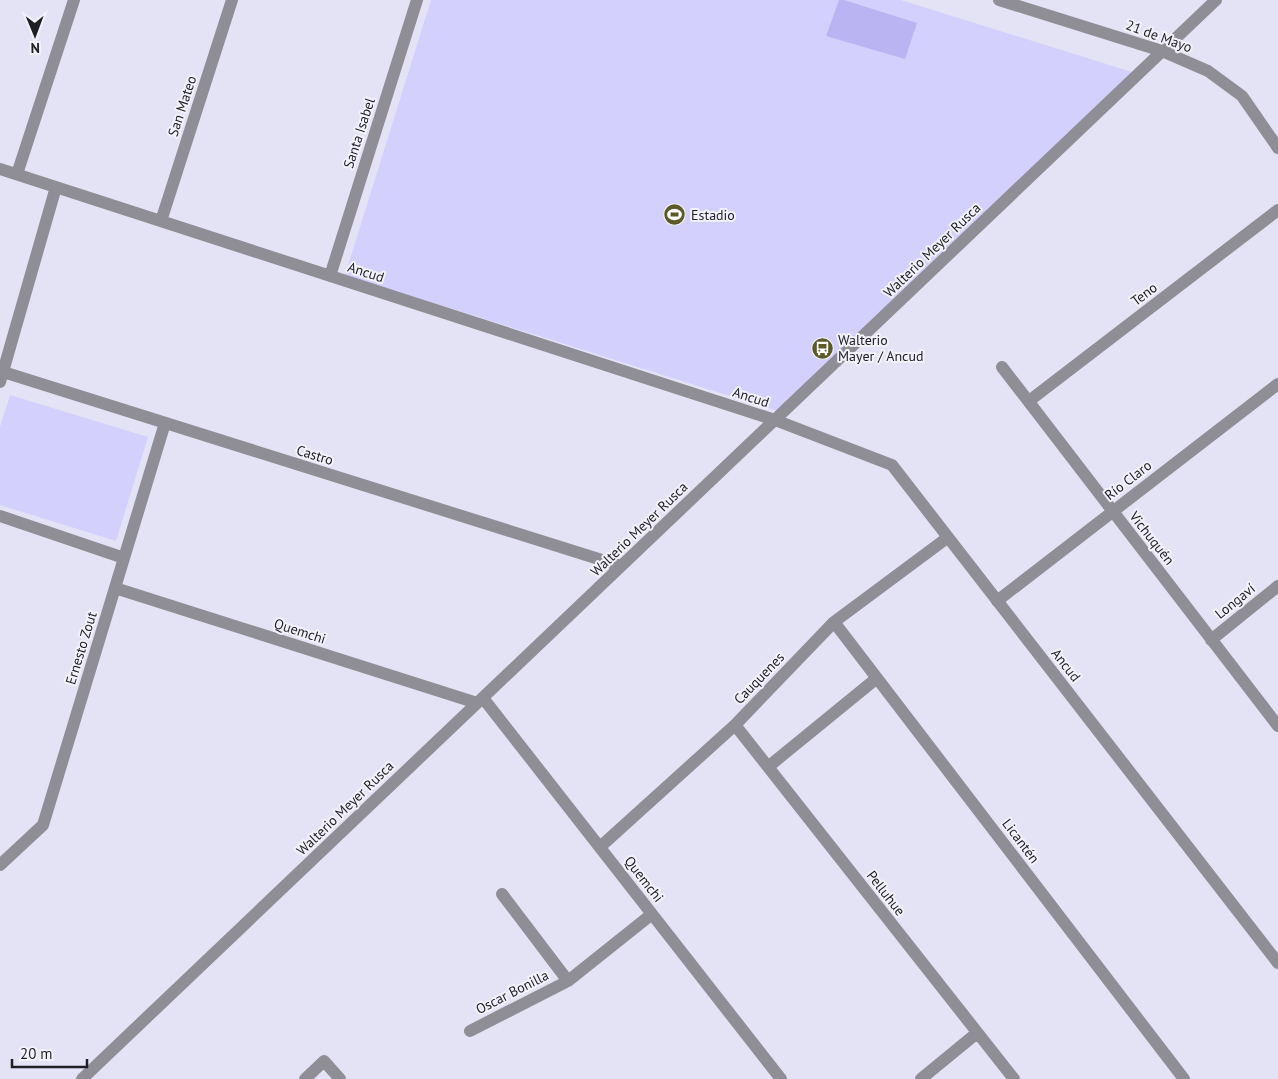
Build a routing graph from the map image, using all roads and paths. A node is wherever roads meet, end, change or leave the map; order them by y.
1 (74, 0) edge
2 (232, 0) edge
3 (417, 0) edge
4 (999, 0) edge
5 (1216, 0) edge
6 (1162, 52) junction
7 (1278, 148) edge
8 (0, 169) edge
9 (17, 174) junction
10 (56, 187) junction
11 (1278, 210) edge
12 (161, 221) junction
13 (330, 276) junction
14 (1002, 367) dead end
15 (1, 375) edge
16 (1278, 384) edge
17 (1028, 401) junction
18 (775, 420) junction
19 (165, 423) junction
20 (1113, 511) junction
21 (0, 516) edge
22 (947, 538) junction
23 (124, 558) junction
24 (621, 566) junction
25 (1278, 586) edge
26 (114, 588) junction
27 (997, 601) junction
28 (834, 622) junction
29 (1211, 640) junction
30 (878, 678) junction
31 (480, 700) junction
32 (735, 725) junction
33 (1278, 726) edge
34 (768, 767) junction
35 (600, 847) junction
36 (0, 865) edge
37 (502, 894) dead end
38 (652, 914) junction
39 (1278, 963) edge
40 (568, 981) junction
41 (470, 1031) dead end
42 (977, 1033) junction
43 (82, 1079) edge
44 (305, 1079) edge
45 (340, 1079) edge
46 (781, 1079) edge
47 (921, 1079) edge
48 (1014, 1079) edge
49 (1184, 1079) edge

1 - 9 street
2 - 12 street, San Mateo
3 - 13 street, Santa Isabel
4 - 6 street, 21 de Mayo
5 - 6 street, Walterio Meyer Rusca
6 - 7 street, 21 de Mayo
6 - 18 street, Walterio Meyer Rusca
8 - 9 street, Ancud
9 - 10 street, Ancud
10 - 12 street, Ancud
10 - 15 street
11 - 17 street, Teno
12 - 13 street, Ancud
13 - 18 street, Ancud
14 - 17 street, Vichuquén
15 - 19 street, Castro
16 - 20 street, Río Claro
17 - 20 street, Vichuquén
18 - 22 street, Ancud
18 - 24 street, Walterio Meyer Rusca
19 - 23 street, Ernesto Zout
19 - 24 street, Castro
20 - 27 street, Río Claro
20 - 29 street, Vichuquén
21 - 23 street
22 - 27 street, Ancud
22 - 28 street, Cauquenes
23 - 26 street, Ernesto Zout
24 - 31 street, Walterio Meyer Rusca
25 - 29 street, Longaví
26 - 31 street, Quemchi
26 - 36 street, Ernesto Zout
27 - 39 street, Ancud
28 - 30 street, Licantén
28 - 32 street, Cauquenes
29 - 33 street, Vichuquén
30 - 34 street
30 - 49 street, Licantén
31 - 35 street, Quemchi
31 - 43 street, Walterio Meyer Rusca
32 - 34 street, Pelluhue
32 - 35 street, Cauquenes
34 - 42 street, Pelluhue
35 - 38 street, Quemchi
37 - 40 street, Oscar Bonilla
38 - 40 street, Oscar Bonilla
38 - 46 street, Quemchi
40 - 41 street, Oscar Bonilla
42 - 47 street
42 - 48 street, Pelluhue
44 - 45 street

